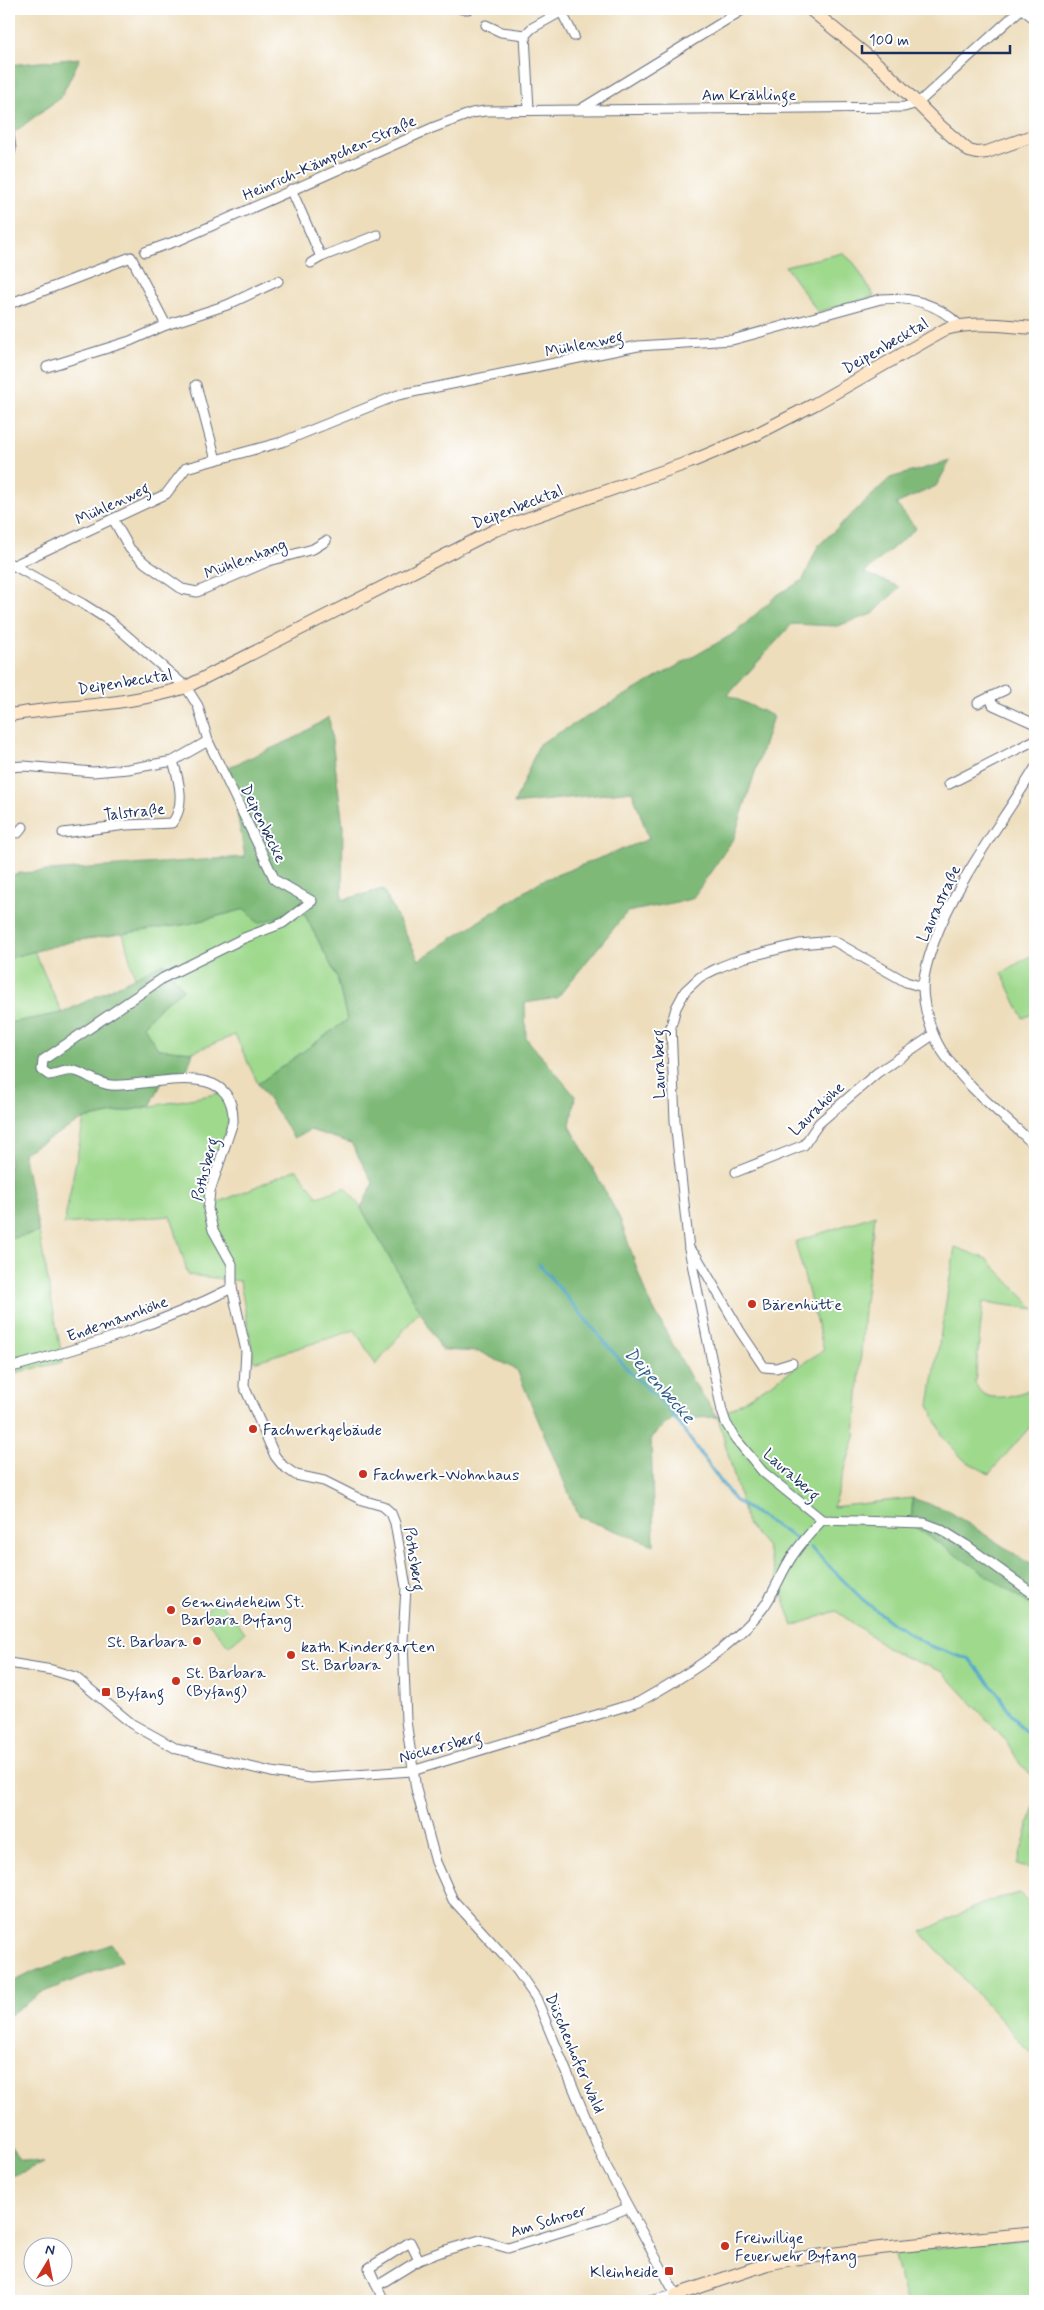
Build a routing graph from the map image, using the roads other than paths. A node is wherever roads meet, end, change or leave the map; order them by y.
1 (462, 9) edge
2 (468, 9) edge
3 (744, 9) edge
4 (810, 9) edge
5 (1022, 9) edge
6 (563, 10) edge
7 (1035, 19) edge
8 (486, 25) dead end
9 (525, 35) junction
10 (574, 36) dead end
11 (918, 103) junction
12 (581, 109) junction
13 (529, 110) junction
14 (9, 134) edge
15 (1035, 135) edge
16 (9, 157) edge
17 (291, 189) junction
18 (377, 235) dead end
19 (145, 252) dead end
20 (321, 257) junction
21 (311, 263) dead end
22 (278, 281) dead end
23 (9, 304) edge
24 (166, 324) junction
25 (959, 326) junction
26 (1035, 328) edge
27 (47, 367) dead end
28 (196, 385) dead end
29 (216, 460) junction
30 (113, 519) junction
31 (326, 541) dead end
32 (10, 564) edge
33 (186, 686) junction
34 (1005, 690) dead end
35 (990, 697) junction
36 (978, 703) dead end
37 (9, 715) edge
38 (1035, 724) edge
39 (1035, 740) edge
40 (208, 741) junction
41 (173, 761) junction
42 (9, 767) edge
43 (1035, 768) edge
44 (949, 784) dead end
45 (23, 827) dead end
46 (9, 831) edge
47 (63, 833) dead end
48 (312, 901) joint
49 (923, 987) junction
50 (933, 1035) junction
51 (1035, 1146) edge
52 (736, 1172) dead end
53 (689, 1249) junction
54 (232, 1288) junction
55 (792, 1363) dead end
56 (9, 1368) edge
57 (822, 1520) junction
58 (1035, 1595) edge
59 (9, 1663) edge
60 (412, 1772) junction
61 (627, 2208) junction
62 (1035, 2233) edge
63 (419, 2260) junction
64 (377, 2286) junction
65 (678, 2298) edge
66 (384, 2301) edge
67 (649, 2301) edge

1 - 2 street
3 - 12 street
4 - 11 main road
5 - 7 street
5 - 11 street
6 - 9 street
6 - 10 street
8 - 9 street
9 - 13 street
11 - 12 street, Am Krählinge
11 - 15 main road
12 - 13 street, Heinrich-Kämpchen-Straße
13 - 17 street, Heinrich-Kämpchen-Straße
14 - 16 street
17 - 19 street, Heinrich-Kämpchen-Straße
17 - 20 street
18 - 20 street
20 - 21 street
22 - 24 street
23 - 24 street
24 - 27 street
25 - 26 main road, Deipenbecktal
25 - 29 street, Mühlenweg
25 - 33 main road, Deipenbecktal
28 - 29 street
29 - 30 street, Mühlenweg
30 - 31 street, Mühlenhang
30 - 32 street, Mühlenweg
32 - 33 street
33 - 37 main road, Deipenbecktal
33 - 40 street
34 - 35 street
35 - 36 street
35 - 38 street
39 - 44 street
40 - 41 street
40 - 48 street, Deipenbecke
41 - 42 street
41 - 47 street, Talstraße
43 - 49 street, Laurastraße
45 - 46 street
48 - 54 street, Pothsberg
49 - 50 street, Laurastraße
49 - 53 street, Lauraberg
50 - 51 street, Laurastraße
50 - 52 street, Laurahöhe
53 - 55 street
53 - 57 street, Lauraberg
54 - 56 street, Endemannhöhe
54 - 60 street, Pothsberg
57 - 58 street
57 - 60 street, Nöckersberg
59 - 60 street, Nöckersberg
60 - 61 street, Düschenhofer Wald
61 - 63 street, Am Schroer
61 - 65 street, Düschenhofer Wald
62 - 65 main road
63 - 64 street, Am Schroer
63 - 64 street
64 - 66 street
65 - 67 street

